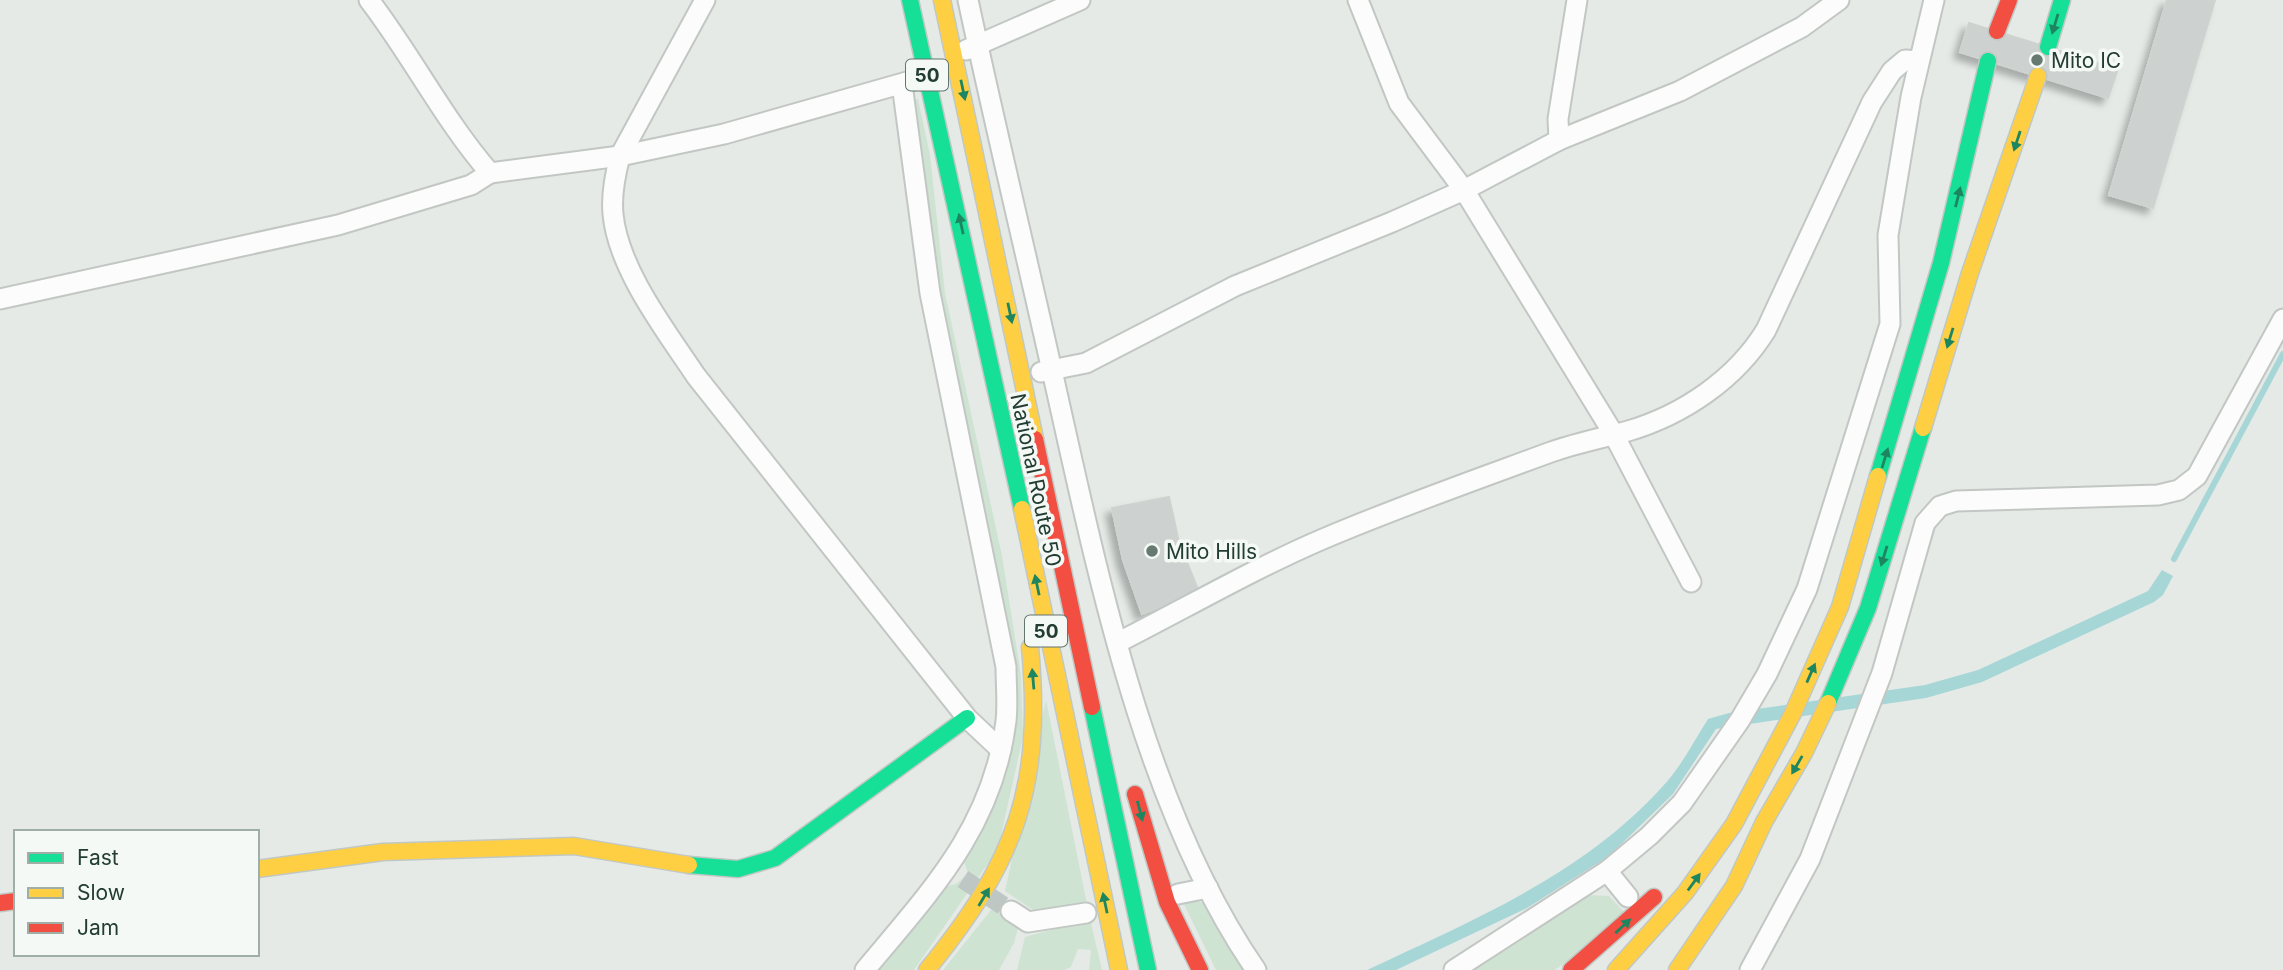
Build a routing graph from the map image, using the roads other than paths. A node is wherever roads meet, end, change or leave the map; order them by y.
1 (369, 0) edge
2 (705, 0) edge
3 (910, 0) edge
4 (942, 0) edge
5 (968, 0) edge
6 (1080, 0) edge
7 (1358, 0) edge
8 (1577, 0) edge
9 (1839, 0) edge
10 (1934, 0) edge
11 (2009, 0) edge
12 (2062, 0) edge
13 (1997, 31) dead end
14 (978, 46) junction
15 (2048, 47) dead end
16 (955, 54) junction
17 (1919, 61) junction
18 (1988, 61) dead end
19 (927, 76) junction
20 (2038, 76) dead end
21 (902, 84) junction
22 (1559, 141) junction
23 (620, 156) junction
24 (490, 173) junction
25 (1464, 190) junction
26 (975, 291) junction
27 (0, 299) edge
28 (2283, 319) edge
29 (1052, 369) junction
30 (1023, 376) junction
31 (1613, 433) junction
32 (1001, 491) dead end
33 (1062, 559) junction
34 (1690, 582) dead end
35 (1027, 631) dead end
36 (1119, 642) junction
37 (1111, 714) dead end
38 (967, 718) junction
39 (1001, 750) junction
40 (1130, 777) dead end
41 (1757, 777) junction
42 (1764, 822) junction
43 (1684, 866) dead end
44 (259, 869) edge
45 (1606, 871) junction
46 (1667, 884) dead end
47 (1208, 888) junction
48 (1178, 894) dead end
49 (1628, 897) dead end
50 (1011, 911) tunnel mouth
51 (1086, 913) dead end
52 (1675, 929) dead end
53 (864, 970) edge
54 (927, 970) edge
55 (1119, 970) edge
56 (1149, 970) edge
57 (1200, 970) edge
58 (1256, 970) edge
59 (1454, 970) edge
60 (1571, 970) edge
61 (1616, 970) edge
62 (1677, 970) edge
63 (1750, 970) edge

1 - 24 street
2 - 23 street
3 - 19 main road, National Route 50 / 50
4 - 16 main road, National Route 50 / 50
5 - 14 street
6 - 14 street
7 - 25 street
8 - 22 street
9 - 22 street
10 - 17 street
11 - 13 main road
12 -> 15 main road
14 - 16 street
14 - 29 street
16 -> 30 main road, National Route 50 / 50
17 - 31 street
17 - 45 street
41 -> 18 main road
19 - 21 street
26 -> 19 main road, National Route 50 / 50
20 -> 42 main road
21 - 23 street
21 - 39 street
22 - 25 street
23 - 24 street
23 - 38 street
24 - 27 street
25 - 29 street
25 - 31 street
26 - 32 main road
55 -> 26 main road, National Route 50 / 50
28 - 63 street
29 - 30 street
29 - 36 street
30 - 33 main road, National Route 50 / 50
31 - 34 street
31 - 36 street
33 - 37 main road
33 - 56 main road, National Route 50 / 50
54 -> 35 main road
36 - 47 street
38 - 39 street
38 - 44 main road
39 - 53 street
40 -> 57 main road
41 - 43 main road
61 -> 41 main road
42 - 52 main road
42 - 62 main road
45 - 49 street
45 - 59 street
60 -> 46 main road
47 - 48 street
47 - 58 street
50 - 51 street

